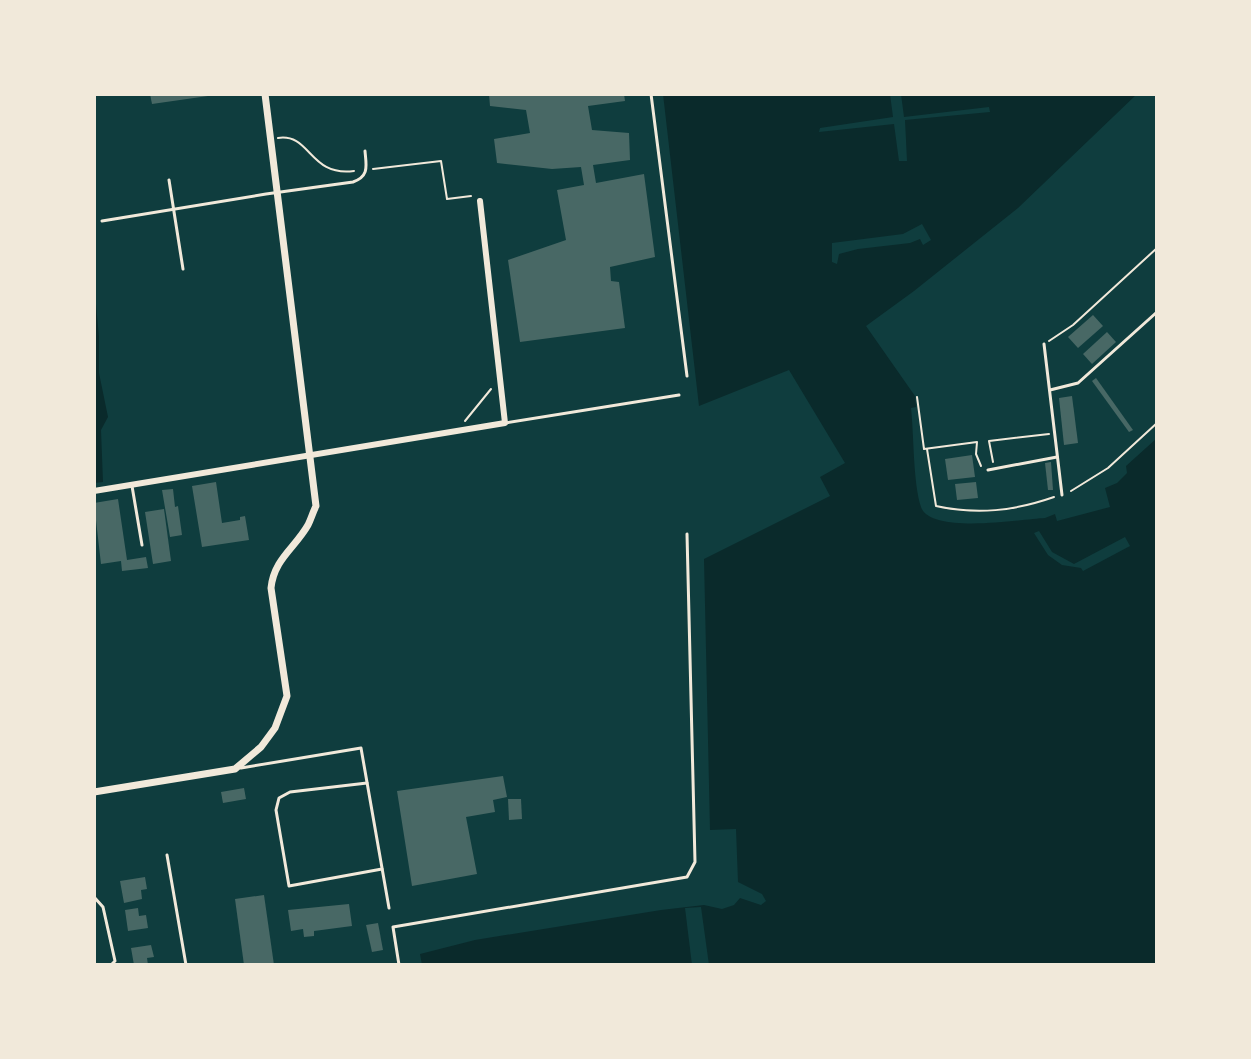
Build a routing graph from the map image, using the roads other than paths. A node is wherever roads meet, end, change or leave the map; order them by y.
1 (265, 94) edge
2 (651, 94) edge
3 (365, 151) dead end
4 (169, 180) dead end
5 (276, 193) junction
6 (480, 201) road end
7 (174, 209) junction
8 (102, 221) dead end
9 (183, 269) dead end
10 (1157, 312) edge
11 (1044, 344) road end
12 (687, 376) dead end
13 (1050, 390) junction
14 (679, 395) dead end
15 (505, 423) junction
16 (309, 454) junction
17 (1057, 457) junction
18 (988, 470) road end
19 (132, 484) junction
20 (94, 491) edge
21 (1062, 495) road end
22 (687, 534) dead end
23 (142, 545) dead end
24 (235, 769) junction
25 (367, 783) junction
26 (94, 792) edge
27 (167, 855) dead end
28 (382, 869) junction
29 (94, 897) edge
30 (389, 908) dead end
31 (111, 965) edge
32 (186, 965) edge
33 (399, 965) edge

1 - 5 street
2 - 12 lane
3 - 5 lane
4 - 7 lane
5 - 7 lane
5 - 16 street
6 - 15 street
7 - 8 lane
7 - 9 lane
10 - 13 lane
11 - 13 lane
13 - 17 lane
14 - 15 lane
15 - 16 street
16 - 19 street
16 - 24 street
17 - 18 lane
17 - 21 lane
19 - 20 street
19 - 23 lane
22 - 33 lane
24 - 25 lane
24 - 26 street
25 - 28 lane
25 - 28 lane
27 - 32 lane
28 - 30 lane
29 - 31 lane

